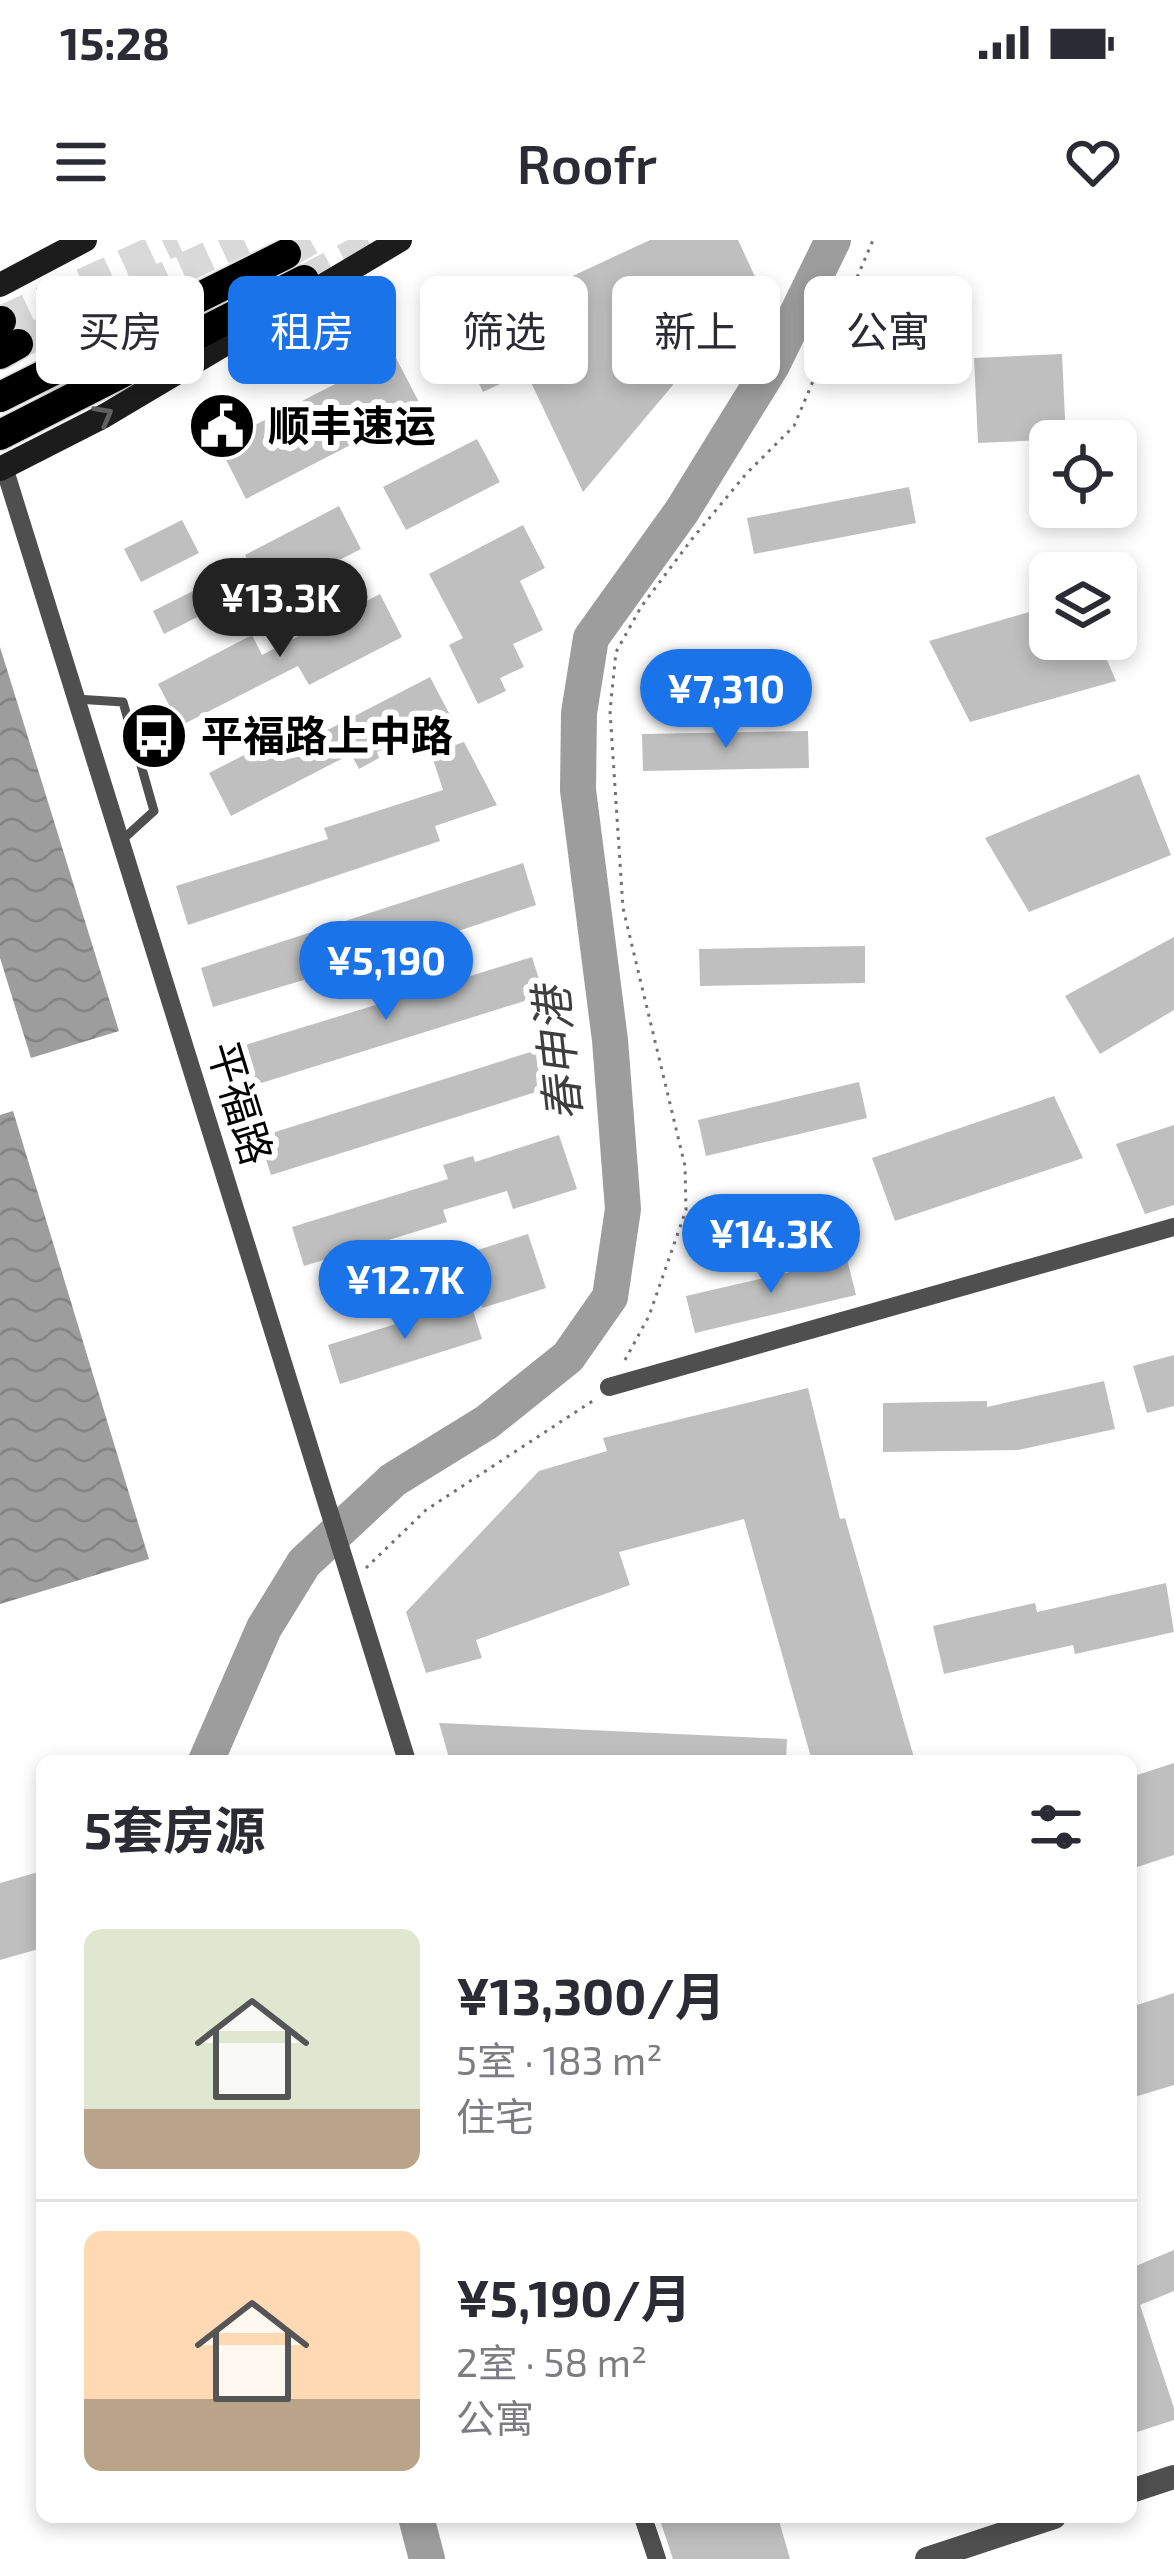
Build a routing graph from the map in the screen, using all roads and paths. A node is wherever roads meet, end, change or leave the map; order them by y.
1 (86, 240) edge
2 (400, 240) edge
3 (873, 240) edge
4 (0, 285) edge
5 (0, 397) edge
6 (0, 435) edge
7 (2, 468) edge
8 (76, 699) junction
9 (121, 842) junction
10 (1174, 1227) edge
11 (609, 1388) junction
12 (350, 1575) junction
13 (405, 1755) edge
14 (1174, 2477) edge
15 (1137, 2490) edge
16 (645, 2523) edge
17 (1036, 2523) edge
18 (657, 2559) edge
19 (927, 2559) edge

1 - 4 main road
7 -> 2 main road
3 - 11 path
5 - 6 highway
7 - 8 street, 平福路
8 - 9 street, 平福路
8 - 9 lane
9 - 12 street, 平福路
10 - 11 street
11 - 12 path
12 - 13 street, 平福路
14 - 15 street
16 - 18 street
17 - 19 street

